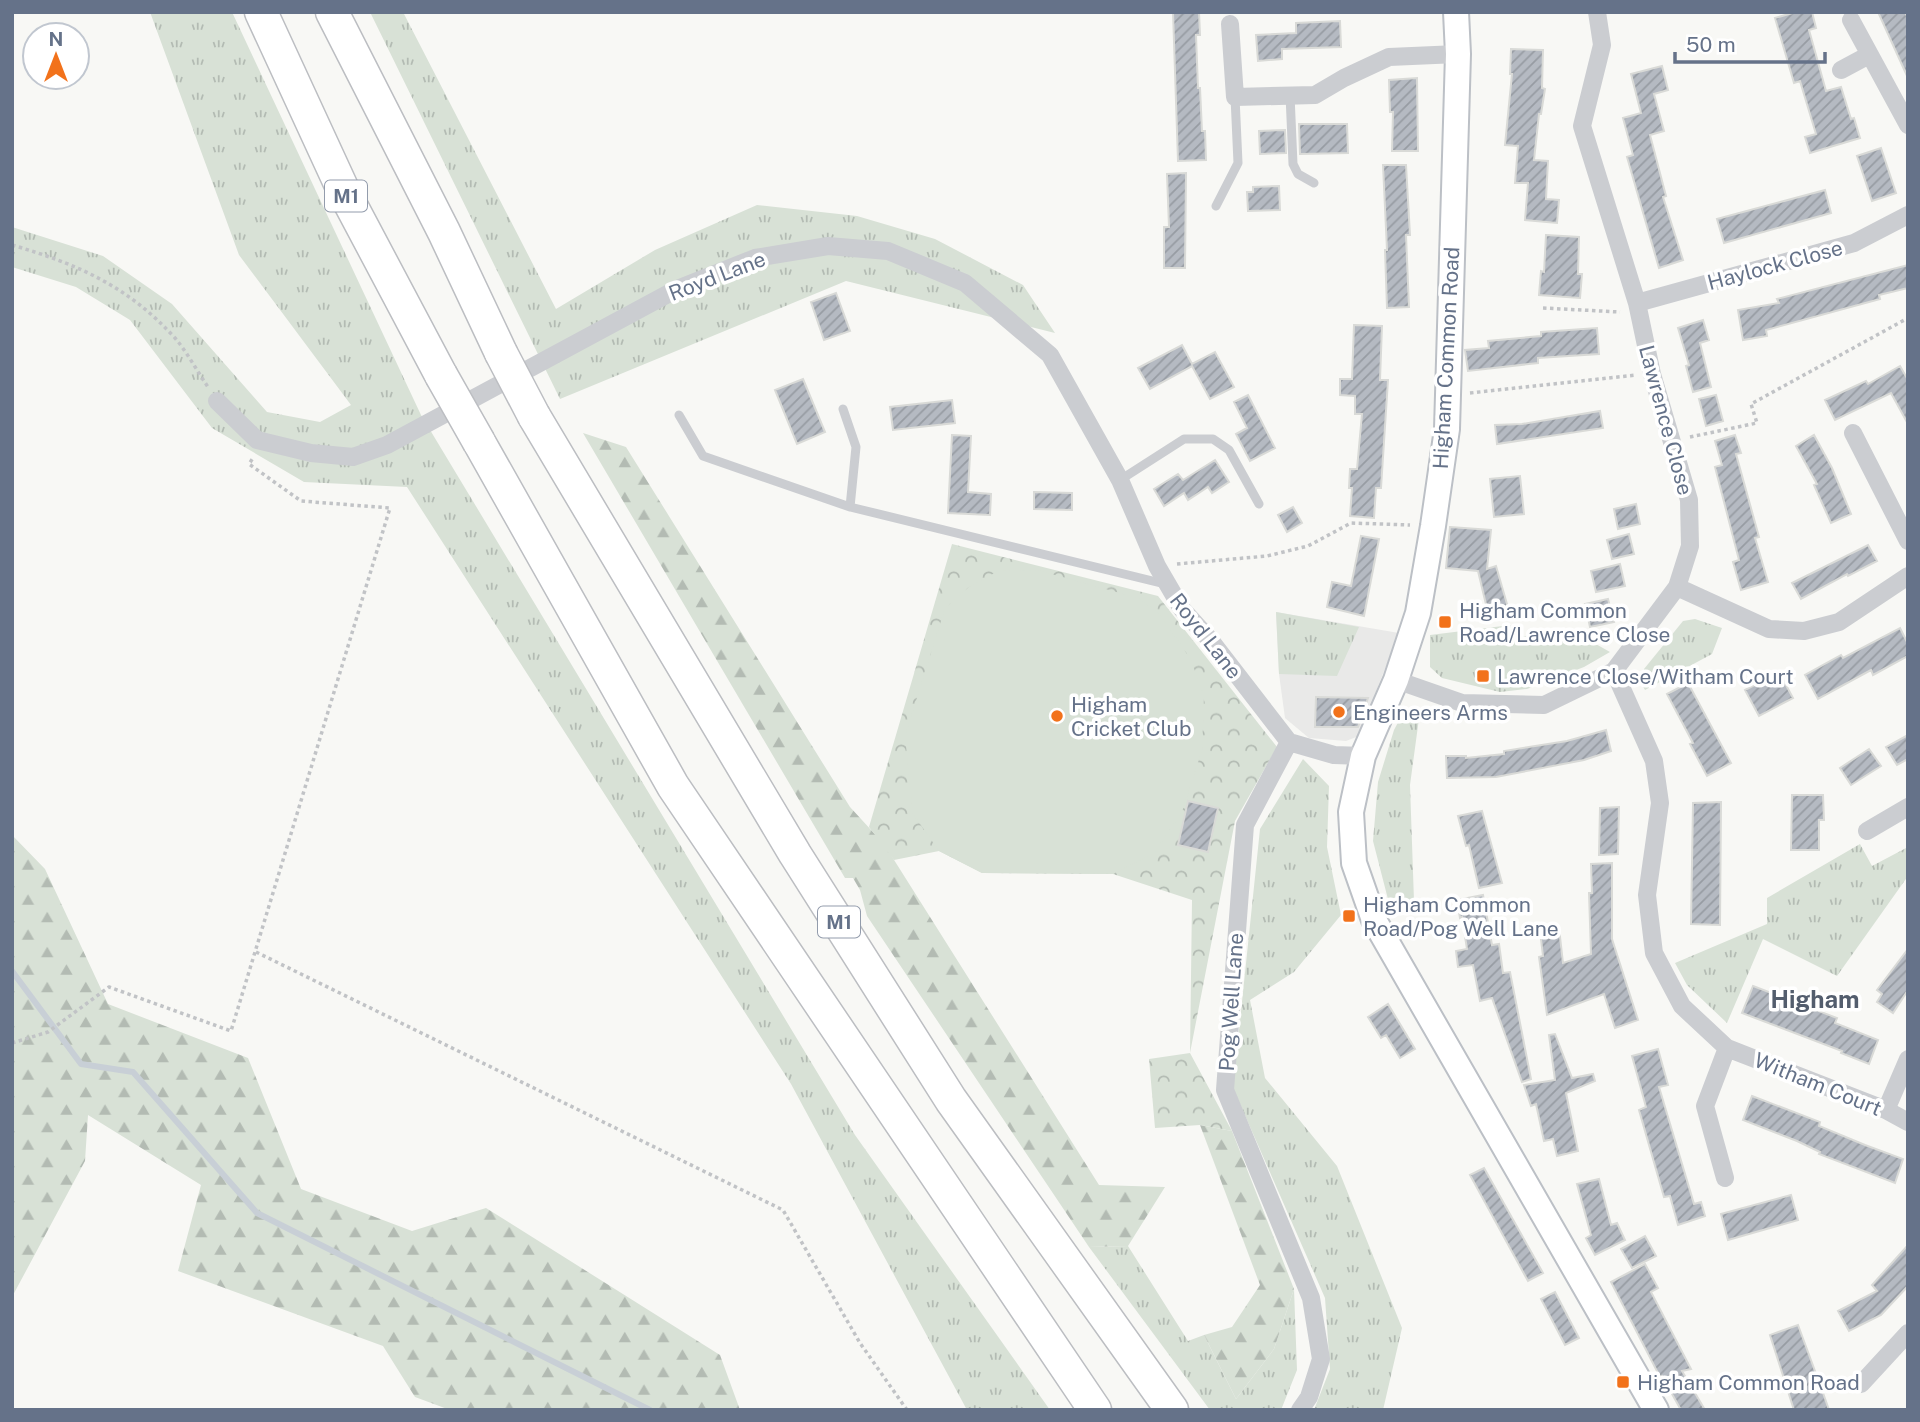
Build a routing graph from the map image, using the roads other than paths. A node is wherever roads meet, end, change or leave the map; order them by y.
1 (261, 12) edge
2 (332, 12) edge
3 (1456, 12) edge
4 (1597, 12) edge
5 (1232, 18) edge
6 (1851, 20) dead end
7 (1458, 54) junction
8 (1869, 55) junction
9 (1841, 70) dead end
10 (1290, 95) junction
11 (1235, 97) junction
12 (1908, 125) edge
13 (1314, 183) dead end
14 (1216, 206) dead end
15 (1908, 215) edge
16 (1638, 308) junction
17 (217, 401) road end
18 (843, 409) dead end
19 (680, 415) dead end
20 (1853, 433) dead end
21 (1120, 480) junction
22 (1259, 505) dead end
23 (850, 507) junction
24 (1908, 541) edge
25 (1908, 576) edge
26 (1167, 584) junction
27 (1677, 587) junction
28 (1614, 671) junction
29 (1396, 680) junction
30 (1289, 742) junction
31 (1363, 756) junction
32 (1908, 807) edge
33 (1867, 831) dead end
34 (1727, 1048) junction
35 (1908, 1059) edge
36 (1886, 1110) junction
37 (1908, 1122) edge
38 (1726, 1178) dead end
39 (1908, 1333) edge
40 (1861, 1384) dead end
41 (1096, 1410) edge
42 (1172, 1410) edge
43 (1300, 1410) edge
44 (1656, 1410) edge

1 - 41 highway, M1, bridge
2 - 42 highway, M1, bridge
3 - 7 street, Higham Common Road
4 - 16 street, Lawrence Close
5 - 11 street
6 - 8 street
7 - 10 street
7 - 29 street, Higham Common Road
8 - 9 street
8 - 12 street
10 - 11 street
10 - 13 lane
11 - 14 lane
15 - 16 street, Haylock Close
16 - 27 street, Lawrence Close
17 - 21 street, Royd Lane
18 - 23 lane
19 - 23 lane
20 - 24 street
21 - 22 lane
21 - 26 street, Royd Lane
23 - 26 lane
25 - 27 street
26 - 30 street, Royd Lane
27 - 28 street, Lawrence Close
28 - 29 street, Lawrence Close
28 - 34 street, Witham Court
29 - 31 street, Higham Common Road
30 - 31 street
30 - 43 street, Pog Well Lane
31 - 44 street, Higham Common Road
32 - 33 street
34 - 36 street, Witham Court
34 - 38 street, Witham Court
35 - 36 street
36 - 37 street, Witham Court
39 - 40 street

